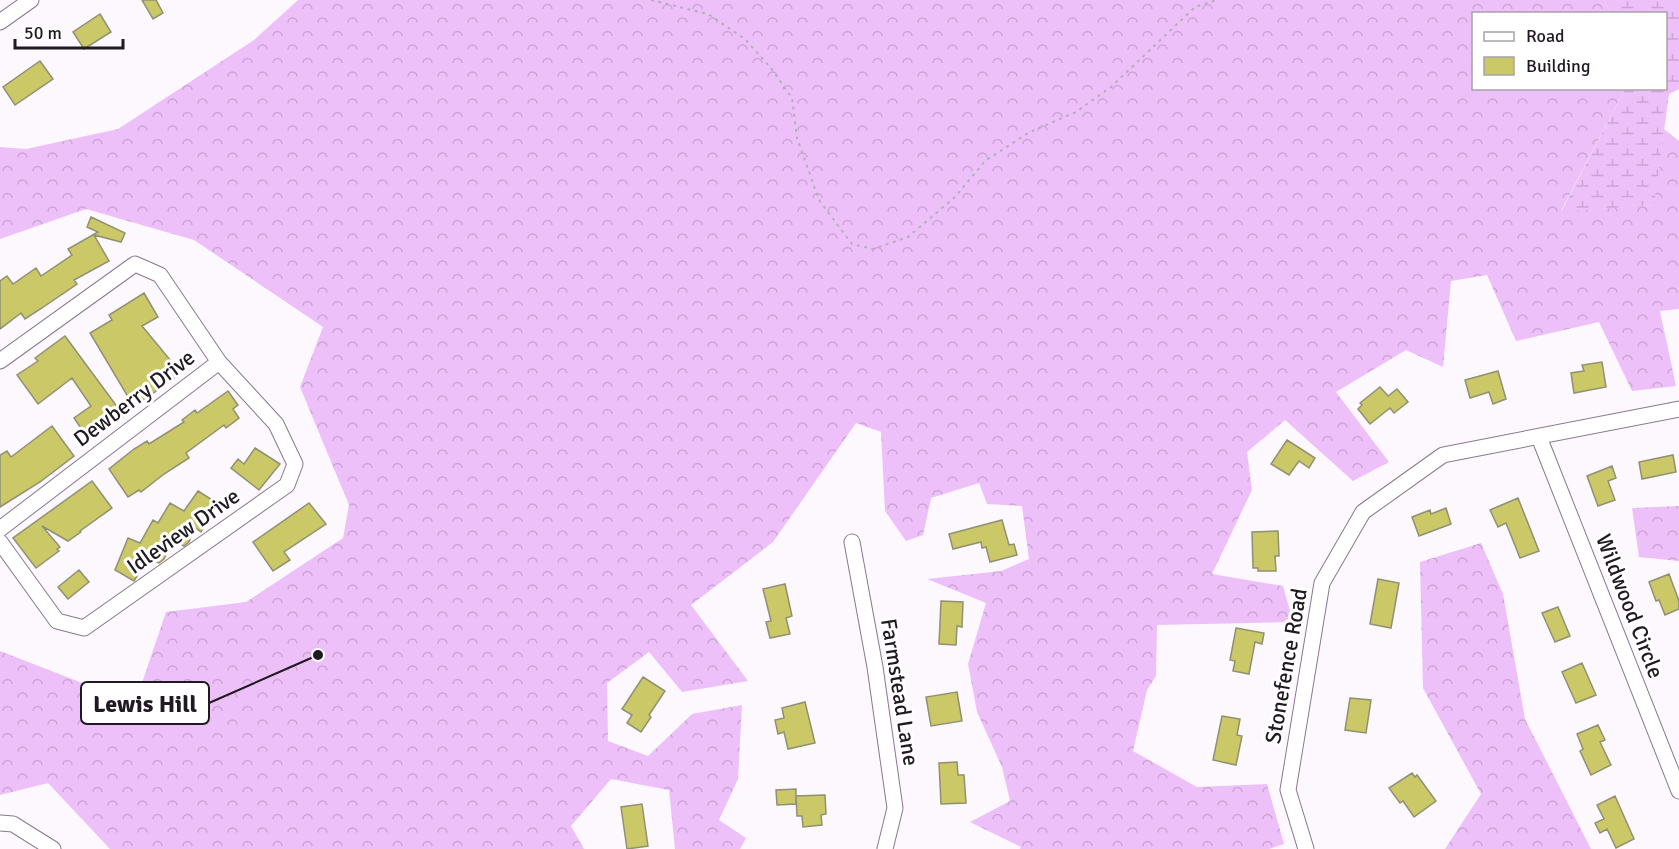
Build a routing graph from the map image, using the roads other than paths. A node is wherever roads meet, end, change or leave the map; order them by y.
1 (31, 0) edge
2 (0, 22) edge
3 (0, 361) edge
4 (219, 362) junction
5 (1679, 409) edge
6 (1539, 437) junction
7 (0, 529) edge
8 (0, 542) edge
9 (852, 542) dead end
10 (1679, 791) edge
11 (0, 823) edge
12 (53, 849) edge
13 (885, 849) edge
14 (1306, 849) edge

1 - 2 street
3 - 4 street, Dewberry Drive
4 - 7 street, Dewberry Drive
4 - 8 street, Idleview Drive
5 - 6 street, Stonefence Road
6 - 10 street, Wildwood Circle
6 - 14 street, Stonefence Road
9 - 13 street, Farmstead Lane
11 - 12 street

